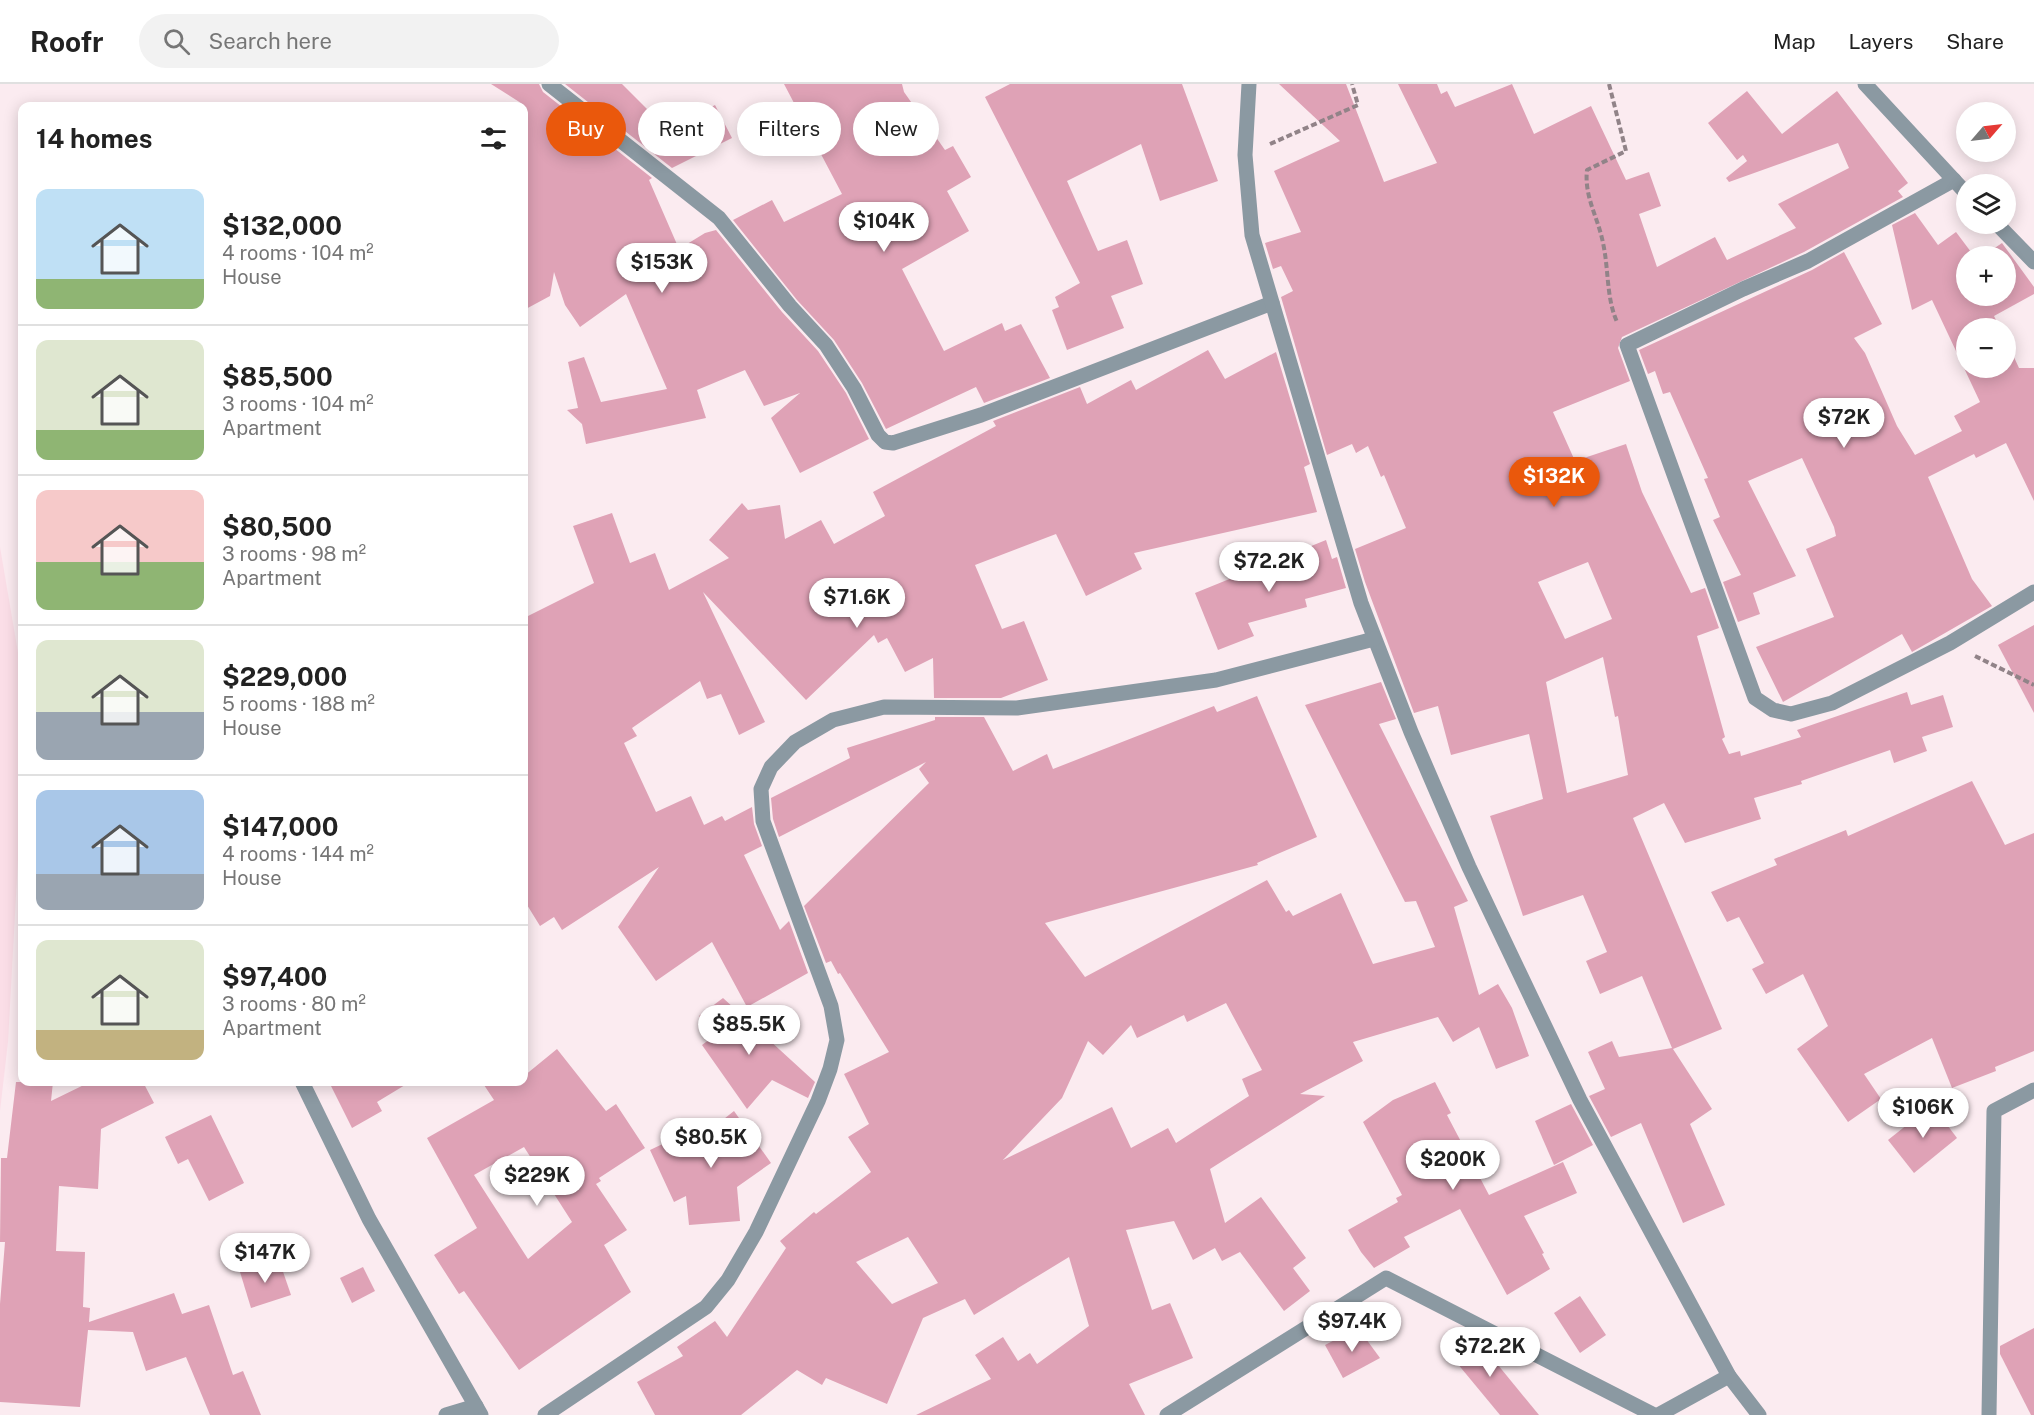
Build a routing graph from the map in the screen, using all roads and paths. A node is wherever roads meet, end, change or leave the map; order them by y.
1 (549, 84) edge
2 (1249, 84) edge
3 (1352, 84) edge
4 (1609, 84) edge
5 (1865, 84) edge
6 (1245, 155) junction
7 (1954, 180) joint
8 (2007, 234) edge
9 (2034, 262) edge
10 (1272, 303) junction
11 (1627, 345) junction
12 (2034, 592) edge
13 (1374, 639) junction
14 (1950, 643) junction
15 (2034, 685) edge
16 (304, 1086) edge
17 (2034, 1090) edge
18 (1729, 1376) junction
19 (478, 1411) edge
20 (446, 1415) edge
21 (545, 1415) edge
22 (1167, 1415) edge
23 (1656, 1415) edge
24 (1759, 1415) edge
25 (1989, 1415) edge

1 - 10 street
2 - 6 street
3 - 6 path
4 - 11 path
5 - 7 street
6 - 10 street
7 - 11 street
8 - 9 street
10 - 13 street
11 - 14 street
12 - 14 street
13 - 18 street
13 - 21 street
14 - 15 path
16 - 19 street
17 - 25 street
18 - 23 street
18 - 24 street
19 - 20 street
22 - 23 street

